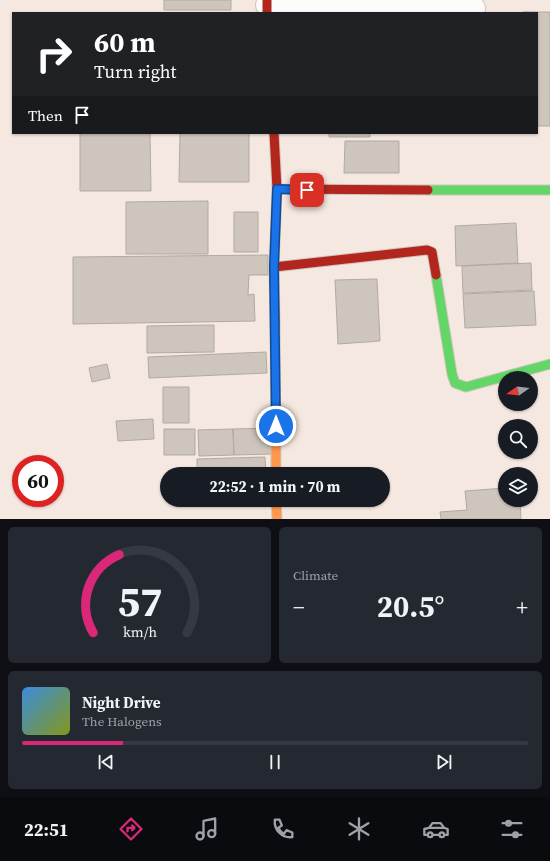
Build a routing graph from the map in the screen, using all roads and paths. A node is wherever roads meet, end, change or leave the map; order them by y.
1 (267, 6) edge
2 (474, 8) dead end
3 (274, 134) edge
4 (277, 189) junction
5 (550, 190) edge
6 (274, 267) junction
7 (550, 364) edge
8 (276, 467) edge
9 (276, 507) edge
10 (277, 519) edge

1 - 2 street
3 - 4 street
4 - 5 street
4 - 6 street
6 - 7 street
6 - 8 street
9 - 10 street

